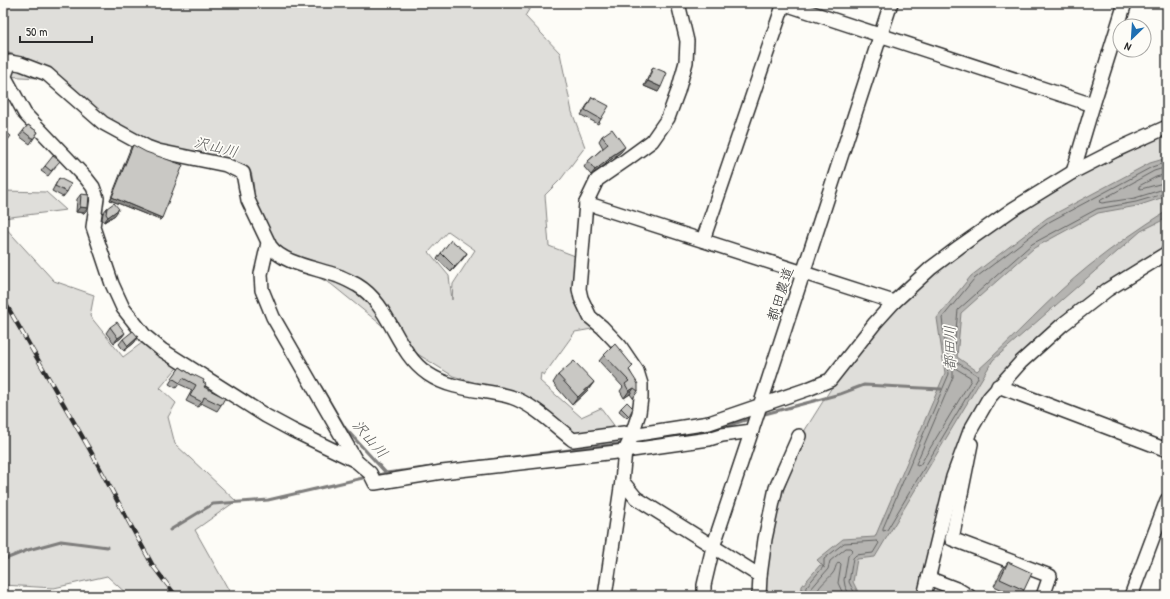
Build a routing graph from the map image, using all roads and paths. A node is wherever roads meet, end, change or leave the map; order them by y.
1 (678, 3) edge
2 (784, 3) edge
3 (891, 3) edge
4 (1125, 3) edge
5 (881, 35) junction
6 (4, 77) edge
7 (1092, 105) junction
8 (1167, 127) edge
9 (1073, 172) junction
10 (586, 203) junction
11 (703, 240) junction
12 (271, 247) junction
13 (1167, 253) edge
14 (803, 273) junction
15 (894, 302) junction
16 (998, 386) junction
17 (759, 407) junction
18 (976, 419) junction
19 (753, 428) junction
20 (799, 436) dead end
21 (628, 443) junction
22 (1167, 450) edge
23 (356, 461) junction
24 (622, 481) junction
25 (1167, 500) edge
26 (712, 547) junction
27 (760, 576) junction
28 (928, 578) junction
29 (605, 596) edge
30 (704, 596) edge
31 (759, 596) edge
32 (924, 596) edge
33 (969, 596) edge
34 (1043, 596) edge
35 (1131, 596) edge

1 - 10 street
2 - 5 street
2 - 11 street
3 - 5 street, 都田農道
4 - 7 street
5 - 7 street
5 - 14 street, 都田農道
6 - 12 street
6 - 23 street
7 - 9 street
8 - 9 street
9 - 15 street
10 - 11 street
10 - 21 street
11 - 14 street
12 - 21 street
12 - 23 street
13 - 16 street
14 - 15 street
14 - 17 street, 都田農道
15 - 17 street
16 - 18 street
16 - 22 street
17 - 19 street, 都田農道
17 - 21 street
18 - 28 street
18 - 34 street
19 - 21 street
19 - 26 street, 都田農道
20 - 27 street
21 - 23 street
21 - 24 street
24 - 26 street
24 - 29 street
25 - 35 street
26 - 27 street
26 - 30 street, 都田農道
27 - 31 street
28 - 32 street
28 - 33 street

